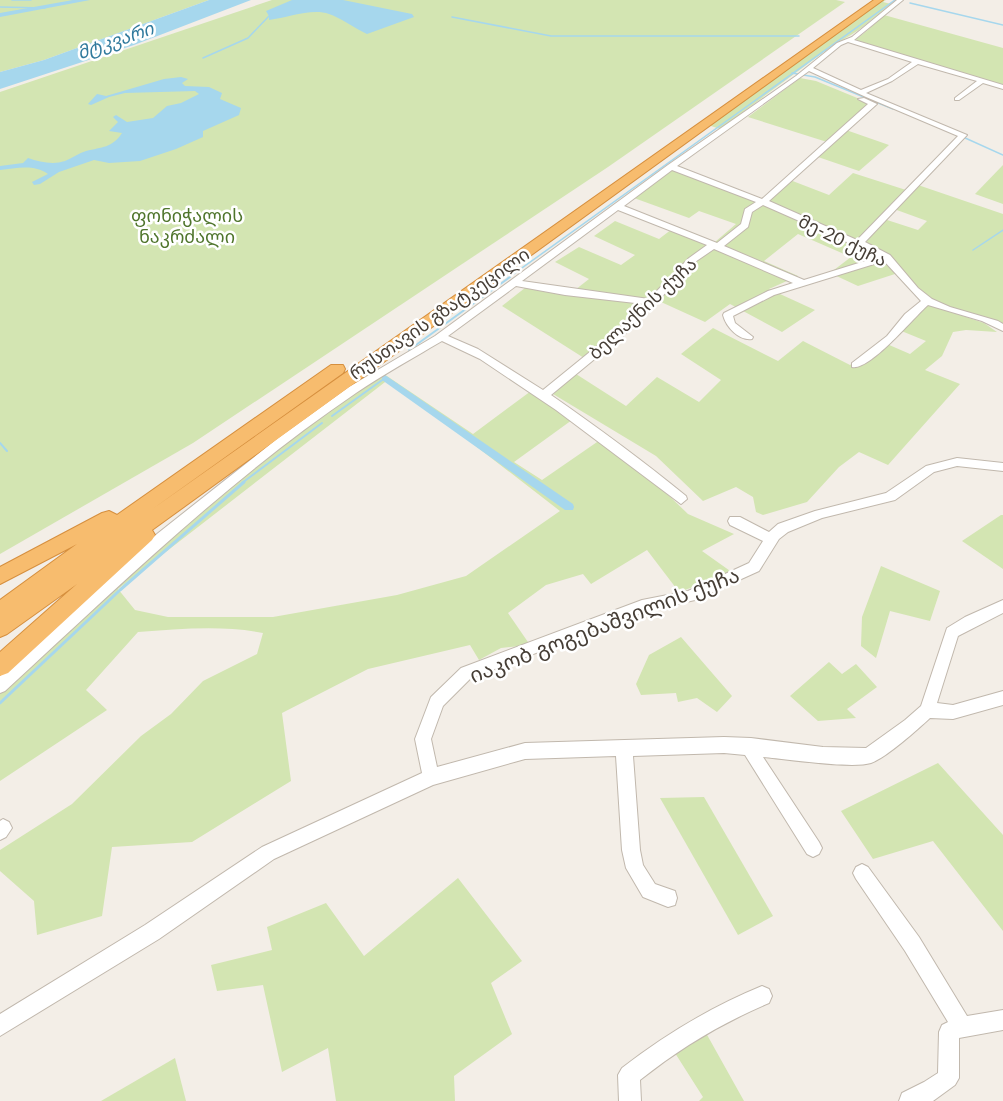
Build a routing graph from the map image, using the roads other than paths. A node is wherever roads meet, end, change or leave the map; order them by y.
1 (879, 0) edge
2 (900, 0) edge
3 (861, 2) edge
4 (849, 30) junction
5 (847, 40) junction
6 (916, 62) junction
7 (802, 73) junction
8 (982, 81) junction
9 (1003, 87) edge
10 (862, 92) junction
11 (957, 99) dead end
12 (671, 167) junction
13 (598, 195) junction
14 (763, 202) junction
15 (619, 207) junction
16 (862, 245) junction
17 (715, 246) junction
18 (887, 257) junction
19 (514, 283) junction
20 (808, 283) junction
21 (926, 301) junction
22 (650, 302) junction
23 (1002, 314) edge
24 (989, 320) junction
25 (1003, 328) edge
26 (748, 337) dead end
27 (446, 339) dead end
28 (856, 365) dead end
29 (544, 395) junction
30 (211, 456) junction
31 (230, 462) junction
32 (1003, 467) edge
33 (681, 499) dead end
34 (735, 521) dead end
35 (773, 540) junction
36 (0, 576) edge
37 (1003, 606) edge
38 (0, 610) edge
39 (0, 628) edge
40 (0, 666) edge
41 (0, 686) edge
42 (1003, 698) edge
43 (927, 710) junction
44 (751, 746) junction
45 (624, 750) junction
46 (431, 777) junction
47 (813, 848) dead end
48 (862, 873) dead end
49 (668, 898) dead end
50 (762, 996) dead end
51 (1003, 1020) edge
52 (0, 1026) edge
53 (962, 1027) junction
54 (630, 1101) edge
55 (910, 1101) edge

1 - 4 highway, რუსთავის გზატკეცილი
2 - 4 street
3 - 13 highway, რუსთავის გზატკეცილი
4 - 5 street
4 - 13 highway, რუსთავის გზატკეცილი
5 - 6 street
5 - 7 street
6 - 8 street
6 - 10 street
7 - 10 street
7 - 12 street
7 - 14 street, ბელაქნის ქუჩა
8 - 9 street
8 - 11 street
10 - 16 street
12 - 14 street, მე-20 ქუჩა
12 - 15 street
13 - 30 highway, რუსთავის გზატკეცილი
13 - 31 highway, რუსთავის გზატკეცილი
14 - 16 street, მე-20 ქუჩა
14 - 17 street, ბელაქნის ქუჩა
15 - 17 street
15 - 19 street
16 - 18 street, მე-20 ქუჩა
17 - 20 street
17 - 22 street, ბელაქნის ქუჩა
18 - 20 street
18 - 21 street, მე-20 ქუჩა
19 - 22 street
19 - 41 street
20 - 26 street
21 - 24 street
21 - 28 street
22 - 29 street, ბელაქნის ქუჩა
23 - 24 street
24 - 25 street
27 - 29 street
29 - 33 street
30 - 36 highway
30 - 38 highway, რუსთავის გზატკეცილი
31 - 39 highway, რუსთავის გზატკეცილი
31 - 40 highway
32 - 35 street, იაკობ გოგებაშვილის ქუჩა
34 - 35 street
35 - 46 street, იაკობ გოგებაშვილის ქუჩა
37 - 43 street
42 - 43 street
43 - 44 street
44 - 45 street
44 - 47 street
45 - 46 street
45 - 49 street
46 - 52 street
48 - 53 street
50 - 54 street
51 - 53 street
53 - 55 street

